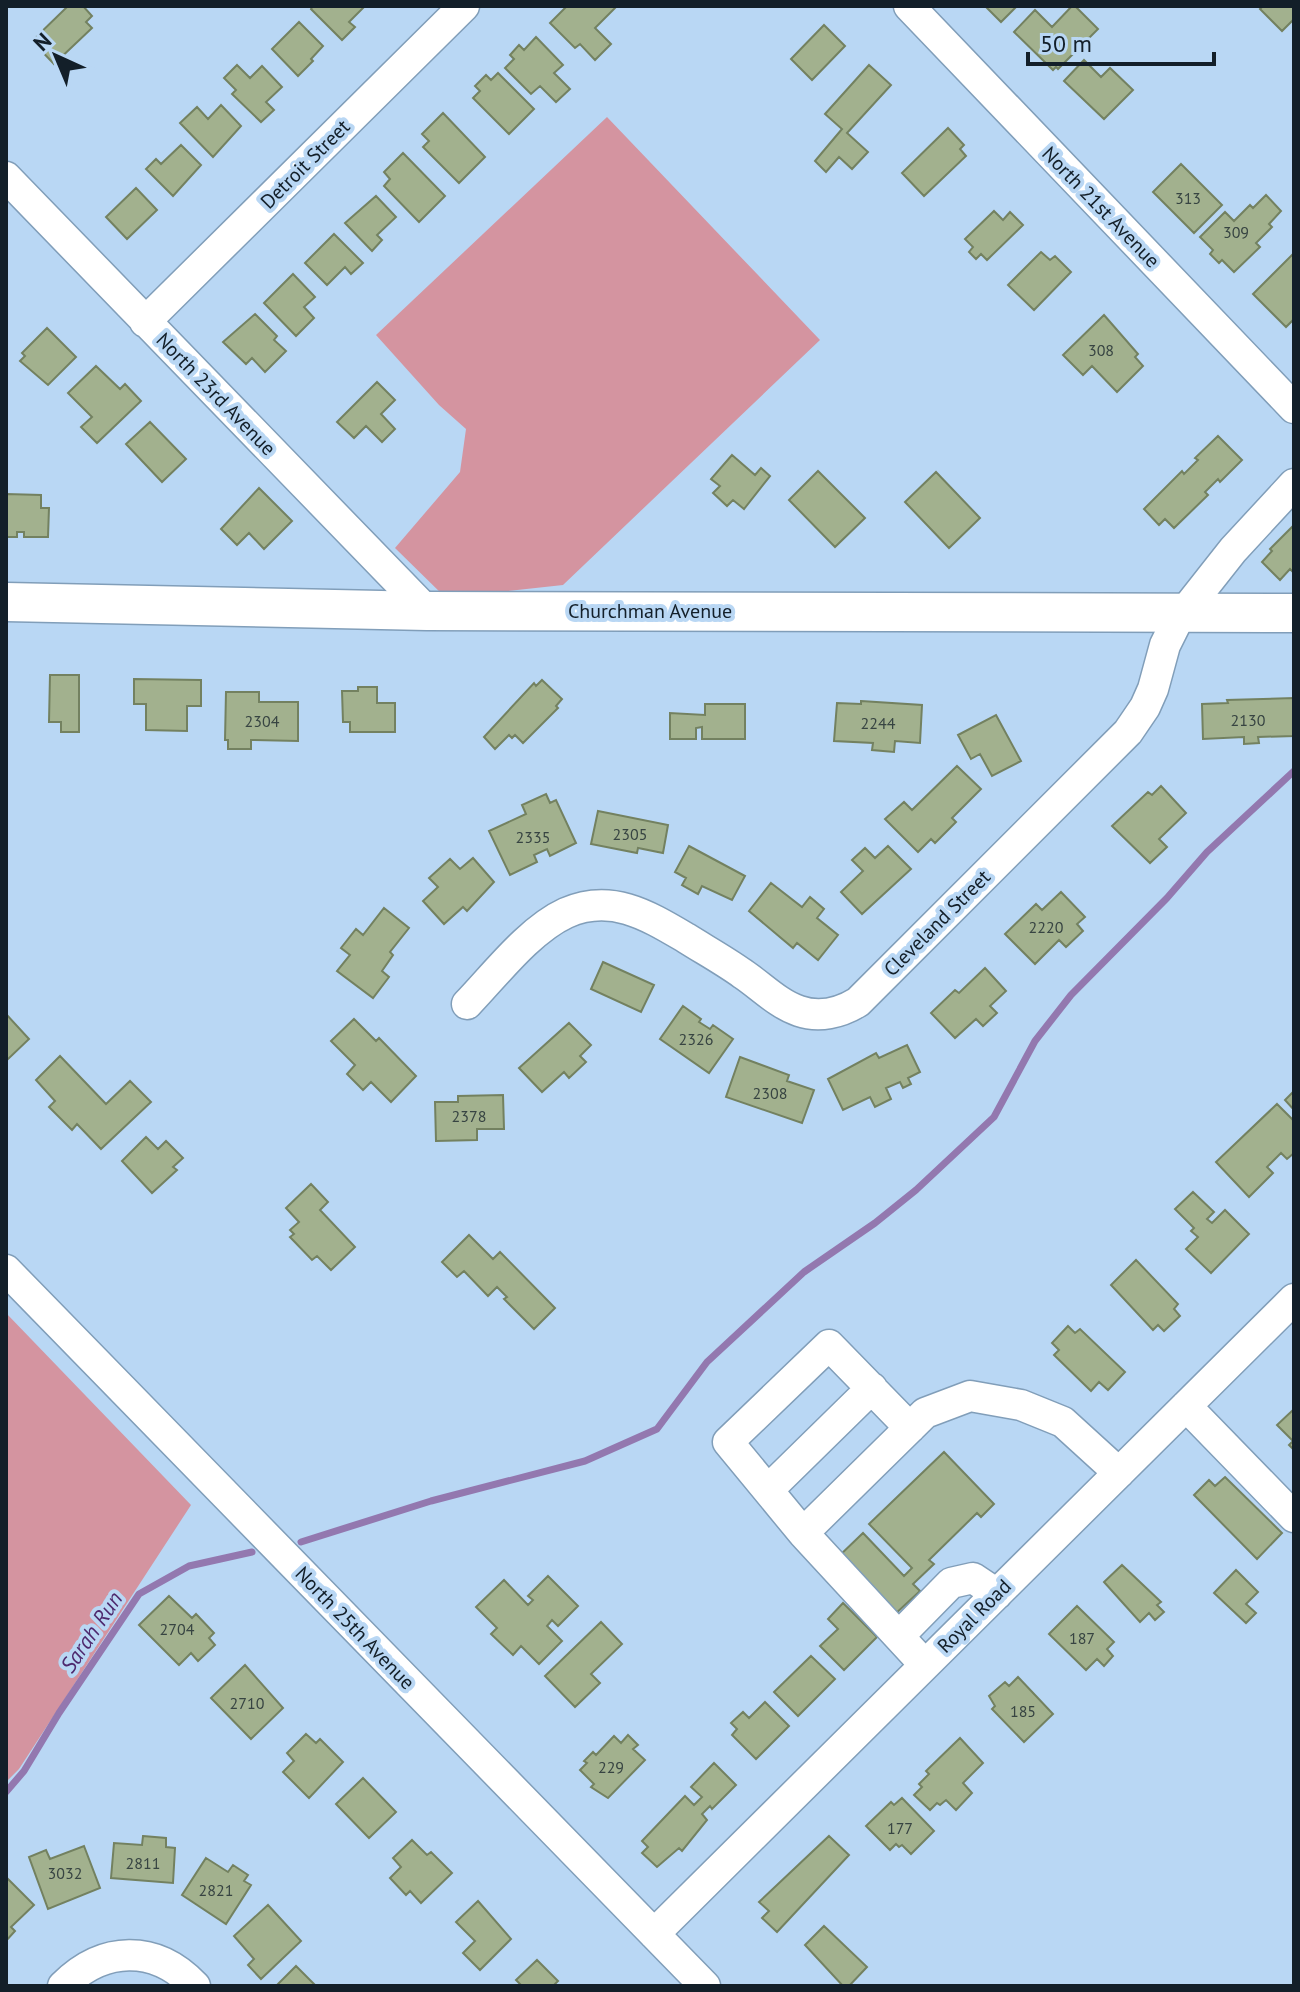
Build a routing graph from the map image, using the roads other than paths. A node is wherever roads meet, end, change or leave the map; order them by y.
1 (464, 6) edge
2 (909, 6) edge
3 (6, 177) edge
4 (145, 322) junction
5 (1294, 408) edge
6 (1294, 484) edge
7 (6, 602) edge
8 (427, 611) junction
9 (1183, 612) junction
10 (1294, 613) edge
11 (467, 1004) dead end
12 (6, 1270) edge
13 (1294, 1299) edge
14 (872, 1388) junction
15 (1186, 1406) junction
16 (910, 1428) junction
17 (1119, 1473) junction
18 (768, 1490) junction
19 (1294, 1517) edge
20 (803, 1533) junction
21 (997, 1594) junction
22 (899, 1636) junction
23 (925, 1665) junction
24 (654, 1934) junction
25 (63, 1986) edge
26 (195, 1986) edge
27 (705, 1986) edge

1 - 4 street, Detroit Street
2 - 5 street, North 21st Avenue
3 - 4 street, North 23rd Avenue
4 - 8 street, North 23rd Avenue
6 - 9 street, Cleveland Street
7 - 8 main road, Churchman Avenue
8 - 9 main road, Churchman Avenue
9 - 10 main road, Churchman Avenue
9 - 11 street, Cleveland Street
12 - 24 street, North 25th Avenue
13 - 15 street, Royal Road
14 - 16 street
14 - 18 street
14 - 18 street
15 - 17 street, Royal Road
15 - 19 street
16 - 17 street
16 - 20 street
17 - 21 street, Royal Road
18 - 20 street
20 - 22 street
21 - 22 street
21 - 23 street, Royal Road
22 - 23 street
23 - 24 street, Royal Road
24 - 27 street, North 25th Avenue
25 - 26 street

